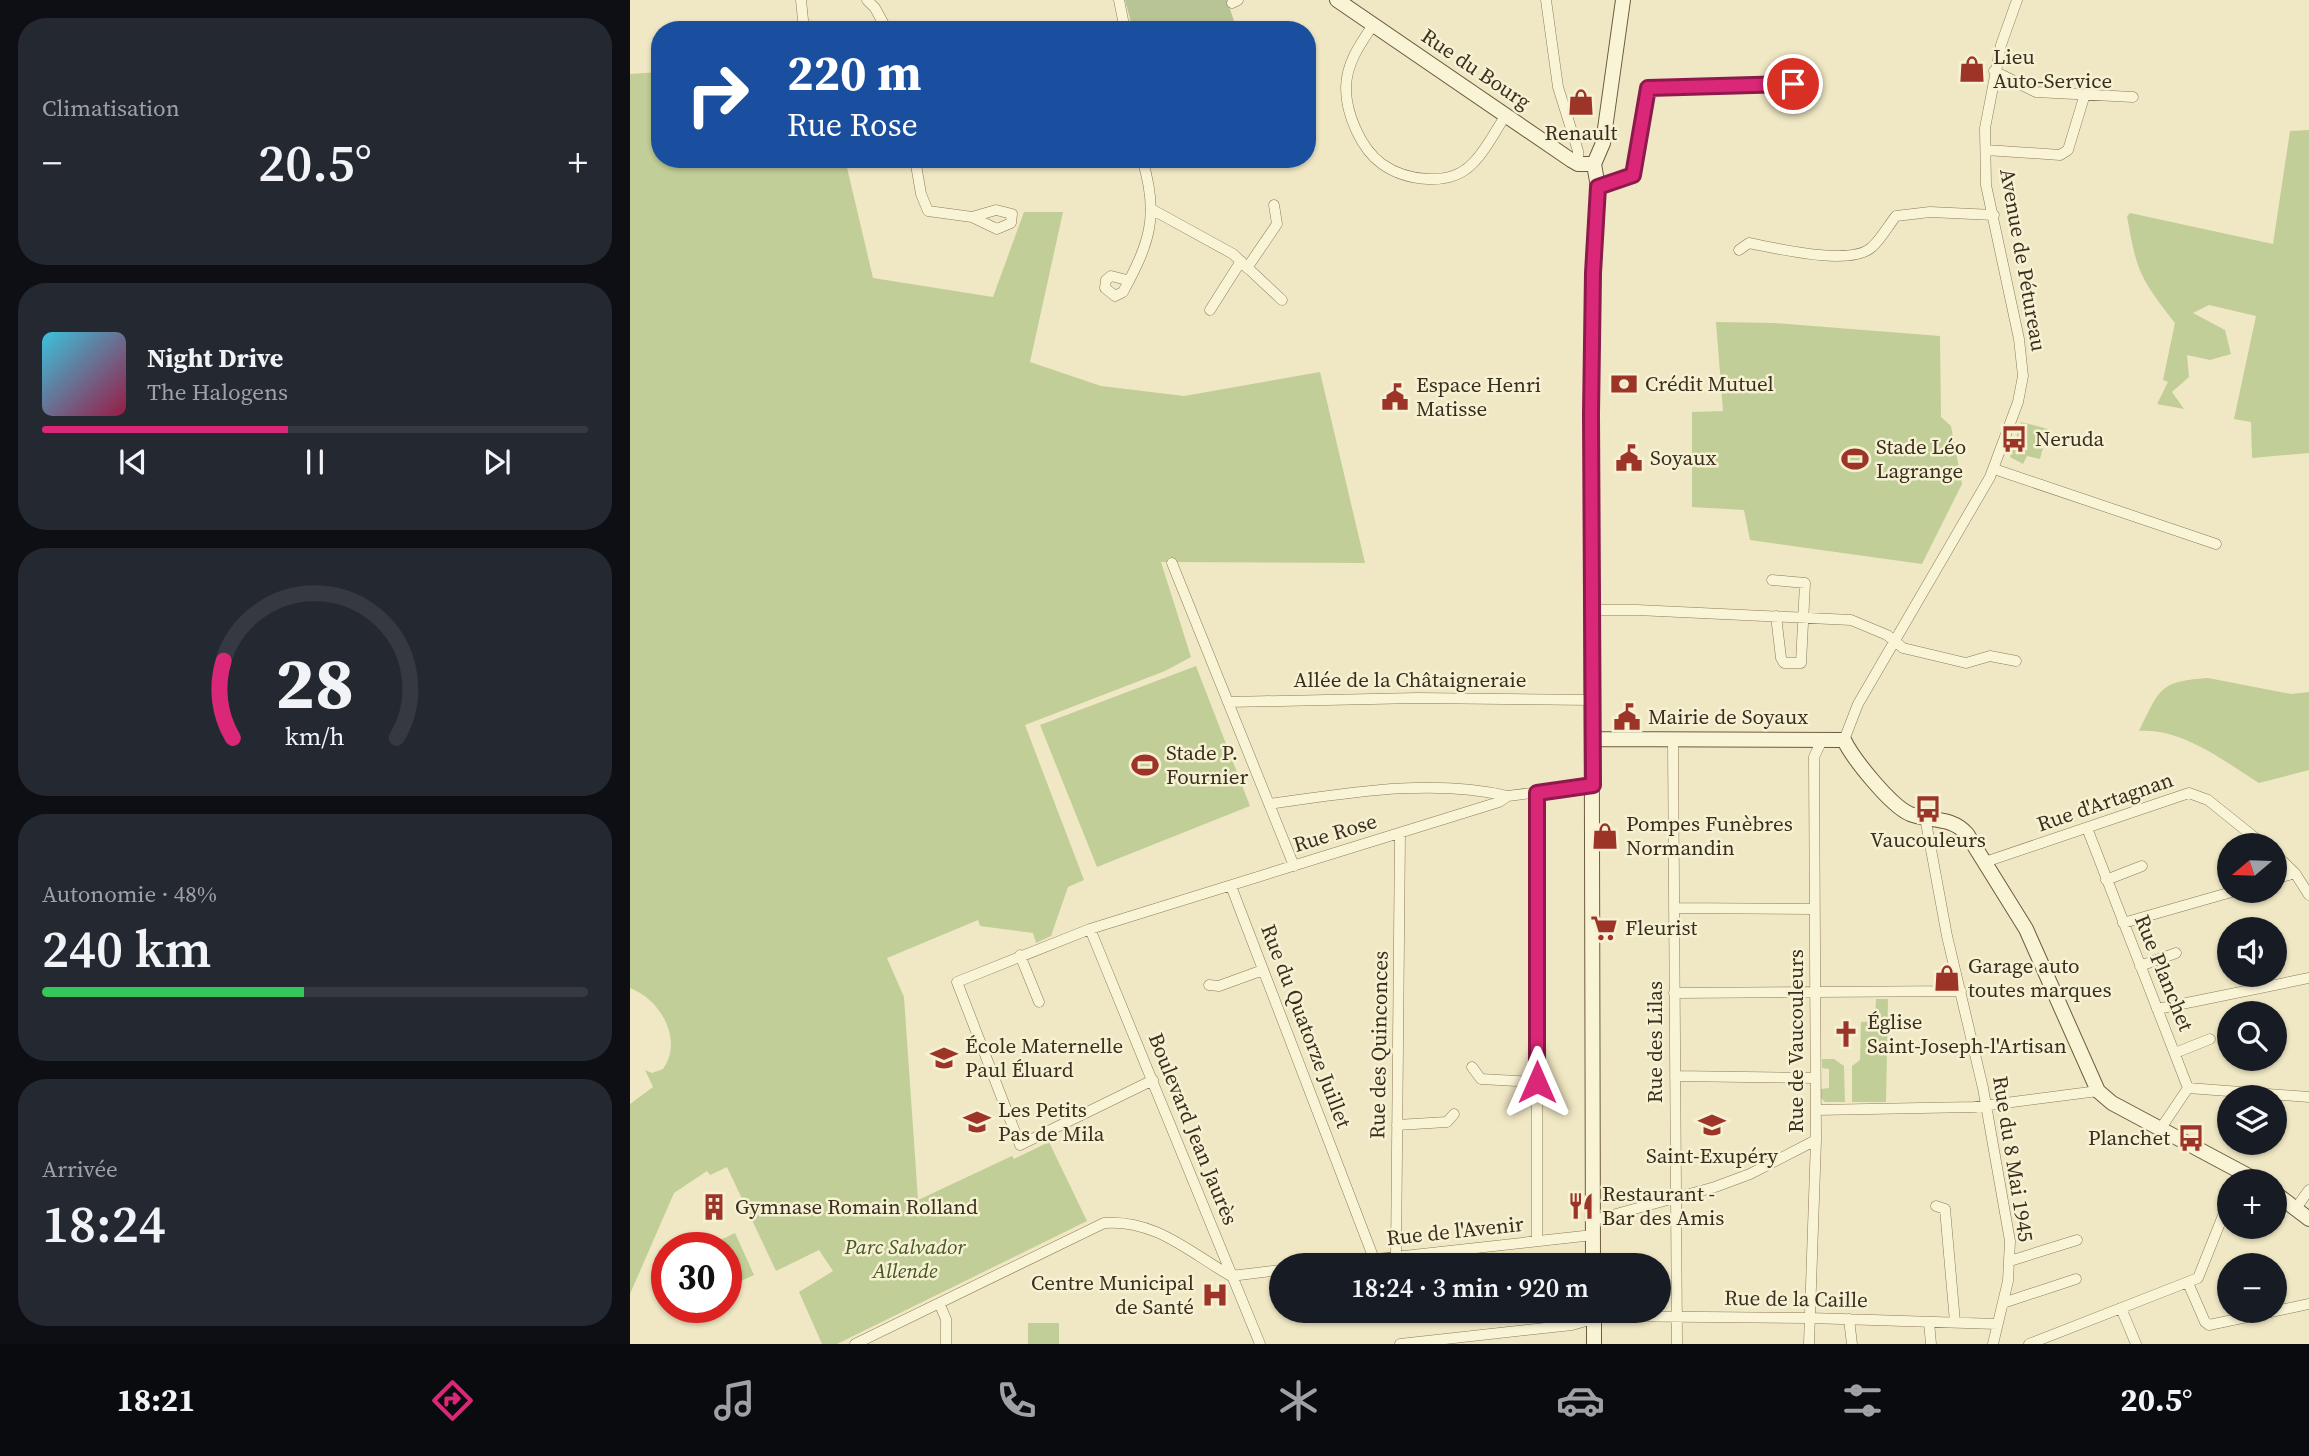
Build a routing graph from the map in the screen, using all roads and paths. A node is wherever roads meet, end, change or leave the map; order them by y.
1 (801, 0) edge
2 (1119, 0) edge
3 (1337, 0) edge
4 (1546, 0) edge
5 (1623, 0) edge
6 (2017, 0) edge
7 (873, 3) edge
8 (803, 21) edge
9 (882, 21) edge
10 (1123, 21) edge
11 (1373, 25) junction
12 (1994, 71) junction
13 (1811, 83) dead end
14 (2085, 94) junction
15 (2133, 97) dead end
16 (1506, 115) junction
17 (1986, 150) junction
18 (1578, 164) junction
19 (1594, 164) junction
20 (916, 168) edge
21 (1144, 168) edge
22 (1598, 187) junction
23 (1274, 205) dead end
24 (1153, 210) junction
25 (1994, 215) junction
26 (972, 217) dead end
27 (1739, 250) dead end
28 (1244, 265) junction
29 (1127, 280) dead end
30 (1282, 300) dead end
31 (1210, 310) dead end
32 (1994, 469) junction
33 (2216, 544) dead end
34 (1172, 563) dead end
35 (1772, 580) dead end
36 (1592, 610) junction
37 (1776, 616) junction
38 (1804, 617) junction
39 (1894, 640) junction
40 (2016, 661) dead end
41 (1592, 700) junction
42 (1229, 702) junction
43 (1592, 739) junction
44 (1673, 740) junction
45 (1822, 740) junction
46 (1844, 740) junction
47 (1593, 785) junction
48 (1537, 793) junction
49 (1508, 796) junction
50 (1269, 804) junction
51 (1925, 817) junction
52 (2087, 828) junction
53 (1400, 833) junction
54 (2249, 833) edge
55 (1985, 862) junction
56 (2287, 865) edge
57 (1294, 866) junction
58 (2142, 866) dead end
59 (2295, 873) junction
60 (2287, 875) edge
61 (2106, 880) junction
62 (1231, 886) junction
63 (2309, 895) edge
64 (2217, 896) edge
65 (1674, 908) junction
66 (1815, 909) junction
67 (2123, 923) junction
68 (1090, 929) junction
69 (2176, 953) dead end
70 (1020, 955) junction
71 (2140, 966) junction
72 (1263, 970) junction
73 (2309, 978) edge
74 (1209, 985) dead end
75 (1961, 991) junction
76 (1674, 993) junction
77 (1815, 994) junction
78 (1039, 1002) dead end
79 (2157, 1009) junction
80 (2210, 1039) dead end
81 (2175, 1052) junction
82 (1472, 1067) dead end
83 (1675, 1076) junction
84 (1815, 1078) junction
85 (1153, 1080) junction
86 (1537, 1082) junction
87 (2188, 1088) junction
88 (2098, 1091) junction
89 (2309, 1097) edge
90 (1986, 1106) junction
91 (1816, 1110) junction
92 (1454, 1114) dead end
93 (1397, 1125) junction
94 (2161, 1128) junction
95 (1816, 1140) junction
96 (2232, 1169) edge
97 (2309, 1190) edge
98 (1678, 1197) junction
99 (2287, 1202) edge
100 (1936, 1206) dead end
101 (2296, 1208) junction
102 (2309, 1219) edge
103 (1593, 1228) junction
104 (2217, 1232) edge
105 (2077, 1240) dead end
106 (1537, 1241) junction
107 (1372, 1253) edge
108 (1395, 1253) edge
109 (1423, 1253) edge
110 (1593, 1253) edge
111 (2010, 1261) junction
112 (1269, 1271) edge
113 (1231, 1276) junction
114 (2076, 1279) dead end
115 (2188, 1283) junction
116 (939, 1303) junction
117 (2003, 1303) junction
118 (2309, 1304) edge
119 (2122, 1308) junction
120 (1671, 1318) edge
121 (1677, 1318) junction
122 (1810, 1318) junction
123 (1849, 1319) junction
124 (1929, 1322) junction
125 (1955, 1322) junction
126 (1540, 1323) edge
127 (1594, 1323) edge
128 (1997, 1324) junction
129 (855, 1344) edge
130 (946, 1344) edge
131 (1260, 1344) edge
132 (1400, 1344) edge
133 (1594, 1344) edge
134 (1677, 1344) edge
135 (1809, 1344) edge
136 (1852, 1344) edge
137 (1931, 1344) edge
138 (1993, 1344) edge
139 (2029, 1344) edge
140 (2136, 1344) edge

1 - 8 street
2 - 10 street
3 - 11 main road, Rue du Bourg
4 - 18 street
5 - 19 main road
6 - 12 street, Avenue de Pétureau
7 - 9 street
11 - 16 main road, Rue du Bourg
11 - 16 street
12 - 14 street
12 - 17 street, Avenue de Pétureau
13 - 22 street
14 - 15 street
14 - 17 street
16 - 18 main road, Rue du Bourg
17 - 25 street, Avenue de Pétureau
18 - 19 main road
19 - 22 main road
20 - 26 street
21 - 24 street
22 - 36 main road
23 - 28 street
24 - 28 street
24 - 29 street
25 - 27 street
25 - 32 street, Avenue de Pétureau
28 - 30 street
28 - 31 street
32 - 33 street
32 - 39 street, Avenue de Pétureau
34 - 42 street
35 - 38 street
36 - 37 street
36 - 41 main road
37 - 38 street
37 - 38 street
38 - 39 street
39 - 40 street
39 - 46 street, Avenue de Pétureau
41 - 42 street, Allée de la Châtaigneraie
41 - 43 main road
42 - 50 street
43 - 44 main road
43 - 47 main road
44 - 45 main road
44 - 65 street, Rue des Lilas
45 - 46 main road
45 - 66 street, Rue de Vaucouleurs
46 - 51 main road
47 - 48 street, Rue Rose
47 - 103 main road
48 - 49 street, Rue Rose
48 - 86 street
49 - 50 street
49 - 53 street, Rue Rose
50 - 57 street
51 - 55 main road
51 - 75 street, Rue du 8 Mai 1945
52 - 54 street, Rue d'Artagnan
52 - 55 street, Rue d'Artagnan
52 - 61 street, Rue Planchet
53 - 57 street, Rue Rose
53 - 93 street, Rue des Quinconces
55 - 88 main road
56 - 59 street
57 - 62 street, Rue Rose
58 - 61 street
59 - 60 street
59 - 63 street
61 - 67 street, Rue Planchet
62 - 68 street, Rue Rose
62 - 72 street, Rue du Quatorze Juillet
64 - 67 street
65 - 66 street
65 - 76 street, Rue des Lilas
66 - 77 street, Rue de Vaucouleurs
67 - 71 street, Rue Planchet
68 - 70 street, Rue Rose
68 - 85 street, Boulevard Jean Jaurès
69 - 71 street
70 - 78 street
70 - 85 street, Rue Rose
71 - 79 street, Rue Planchet
72 - 74 street
72 - 107 street, Rue du Quatorze Juillet
73 - 79 street
75 - 77 street
75 - 90 street, Rue du 8 Mai 1945
76 - 77 street
76 - 83 street, Rue des Lilas
77 - 84 street, Rue de Vaucouleurs
79 - 81 street, Rue Planchet
80 - 81 street
81 - 87 street, Rue Planchet
82 - 86 street
83 - 84 street
83 - 98 street, Rue des Lilas
84 - 91 street, Rue de Vaucouleurs
85 - 113 street, Boulevard Jean Jaurès
86 - 106 street
87 - 89 street
87 - 94 street
88 - 90 street
88 - 94 main road
90 - 91 street
90 - 111 street, Rue du 8 Mai 1945
91 - 95 street, Rue de Vaucouleurs
92 - 93 street
93 - 108 street, Rue des Quinconces
94 - 96 main road
95 - 98 street, Rue de l'Avenir
95 - 122 street, Rue de Vaucouleurs
97 - 101 street
98 - 103 street, Rue de l'Avenir
98 - 121 street, Rue des Lilas
99 - 101 main road
100 - 125 street
101 - 102 main road
103 - 106 street, Rue de l'Avenir
103 - 110 main road
104 - 115 street
105 - 111 street
106 - 109 street, Rue de l'Avenir
111 - 117 street, Rue du 8 Mai 1945
112 - 113 street
113 - 116 street
113 - 131 street, Boulevard Jean Jaurès
114 - 117 street
115 - 118 street
115 - 119 street
116 - 129 street
116 - 130 street
117 - 128 street, Rue du 8 Mai 1945
119 - 139 street
119 - 140 street
120 - 121 street, Rue de la Caille
121 - 122 street, Rue de la Caille
121 - 134 street, Rue des Lilas
122 - 123 street, Rue de la Caille
122 - 135 street, Rue de Vaucouleurs
123 - 124 street, Rue de la Caille
123 - 136 street
124 - 125 street, Rue de la Caille
124 - 137 street
125 - 128 street, Rue de la Caille
126 - 132 street, Rue de la Caille
127 - 133 main road
128 - 138 street, Rue du 8 Mai 1945

